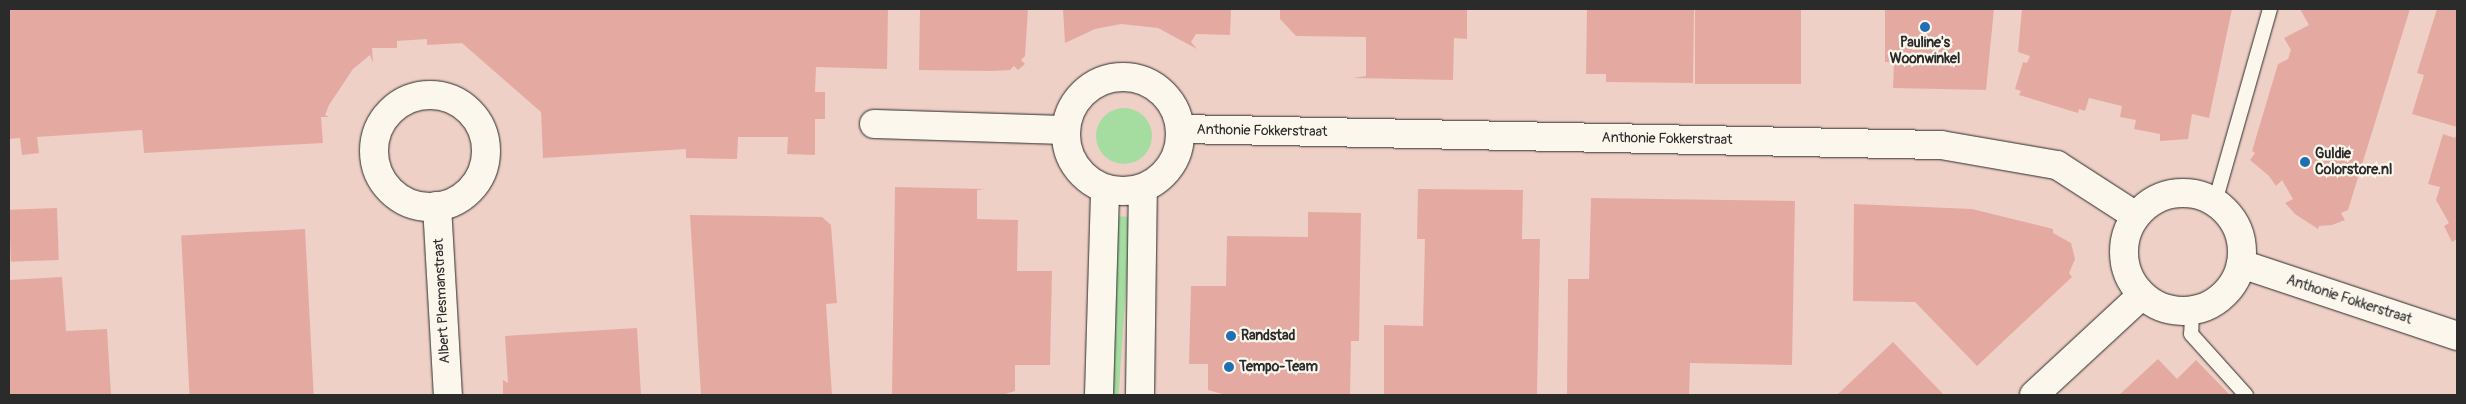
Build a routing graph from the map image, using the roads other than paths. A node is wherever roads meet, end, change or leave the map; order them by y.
1 (2270, 9) edge
2 (874, 124) dead end
3 (1181, 129) junction
4 (1065, 130) junction
5 (1143, 188) junction
6 (1105, 189) junction
7 (2215, 202) junction
8 (437, 206) junction
9 (2136, 216) junction
10 (2241, 264) junction
11 (2142, 295) junction
12 (2192, 311) junction
13 (2457, 336) edge
14 (448, 395) edge
15 (1099, 395) edge
16 (1140, 395) edge
17 (2034, 395) edge
18 (2246, 395) edge

1 - 7 lane
2 - 4 street
3 - 4 street
3 - 5 street
3 - 9 street, Anthonie Fokkerstraat
4 - 6 street
5 - 6 street
5 - 16 street
6 - 15 street
7 - 9 street
7 - 10 street
8 - 8 street
8 - 14 street, Albert Plesmanstraat
9 - 11 street
10 - 12 street
10 - 13 street, Anthonie Fokkerstraat
11 - 12 street
11 - 17 street
12 - 18 lane

